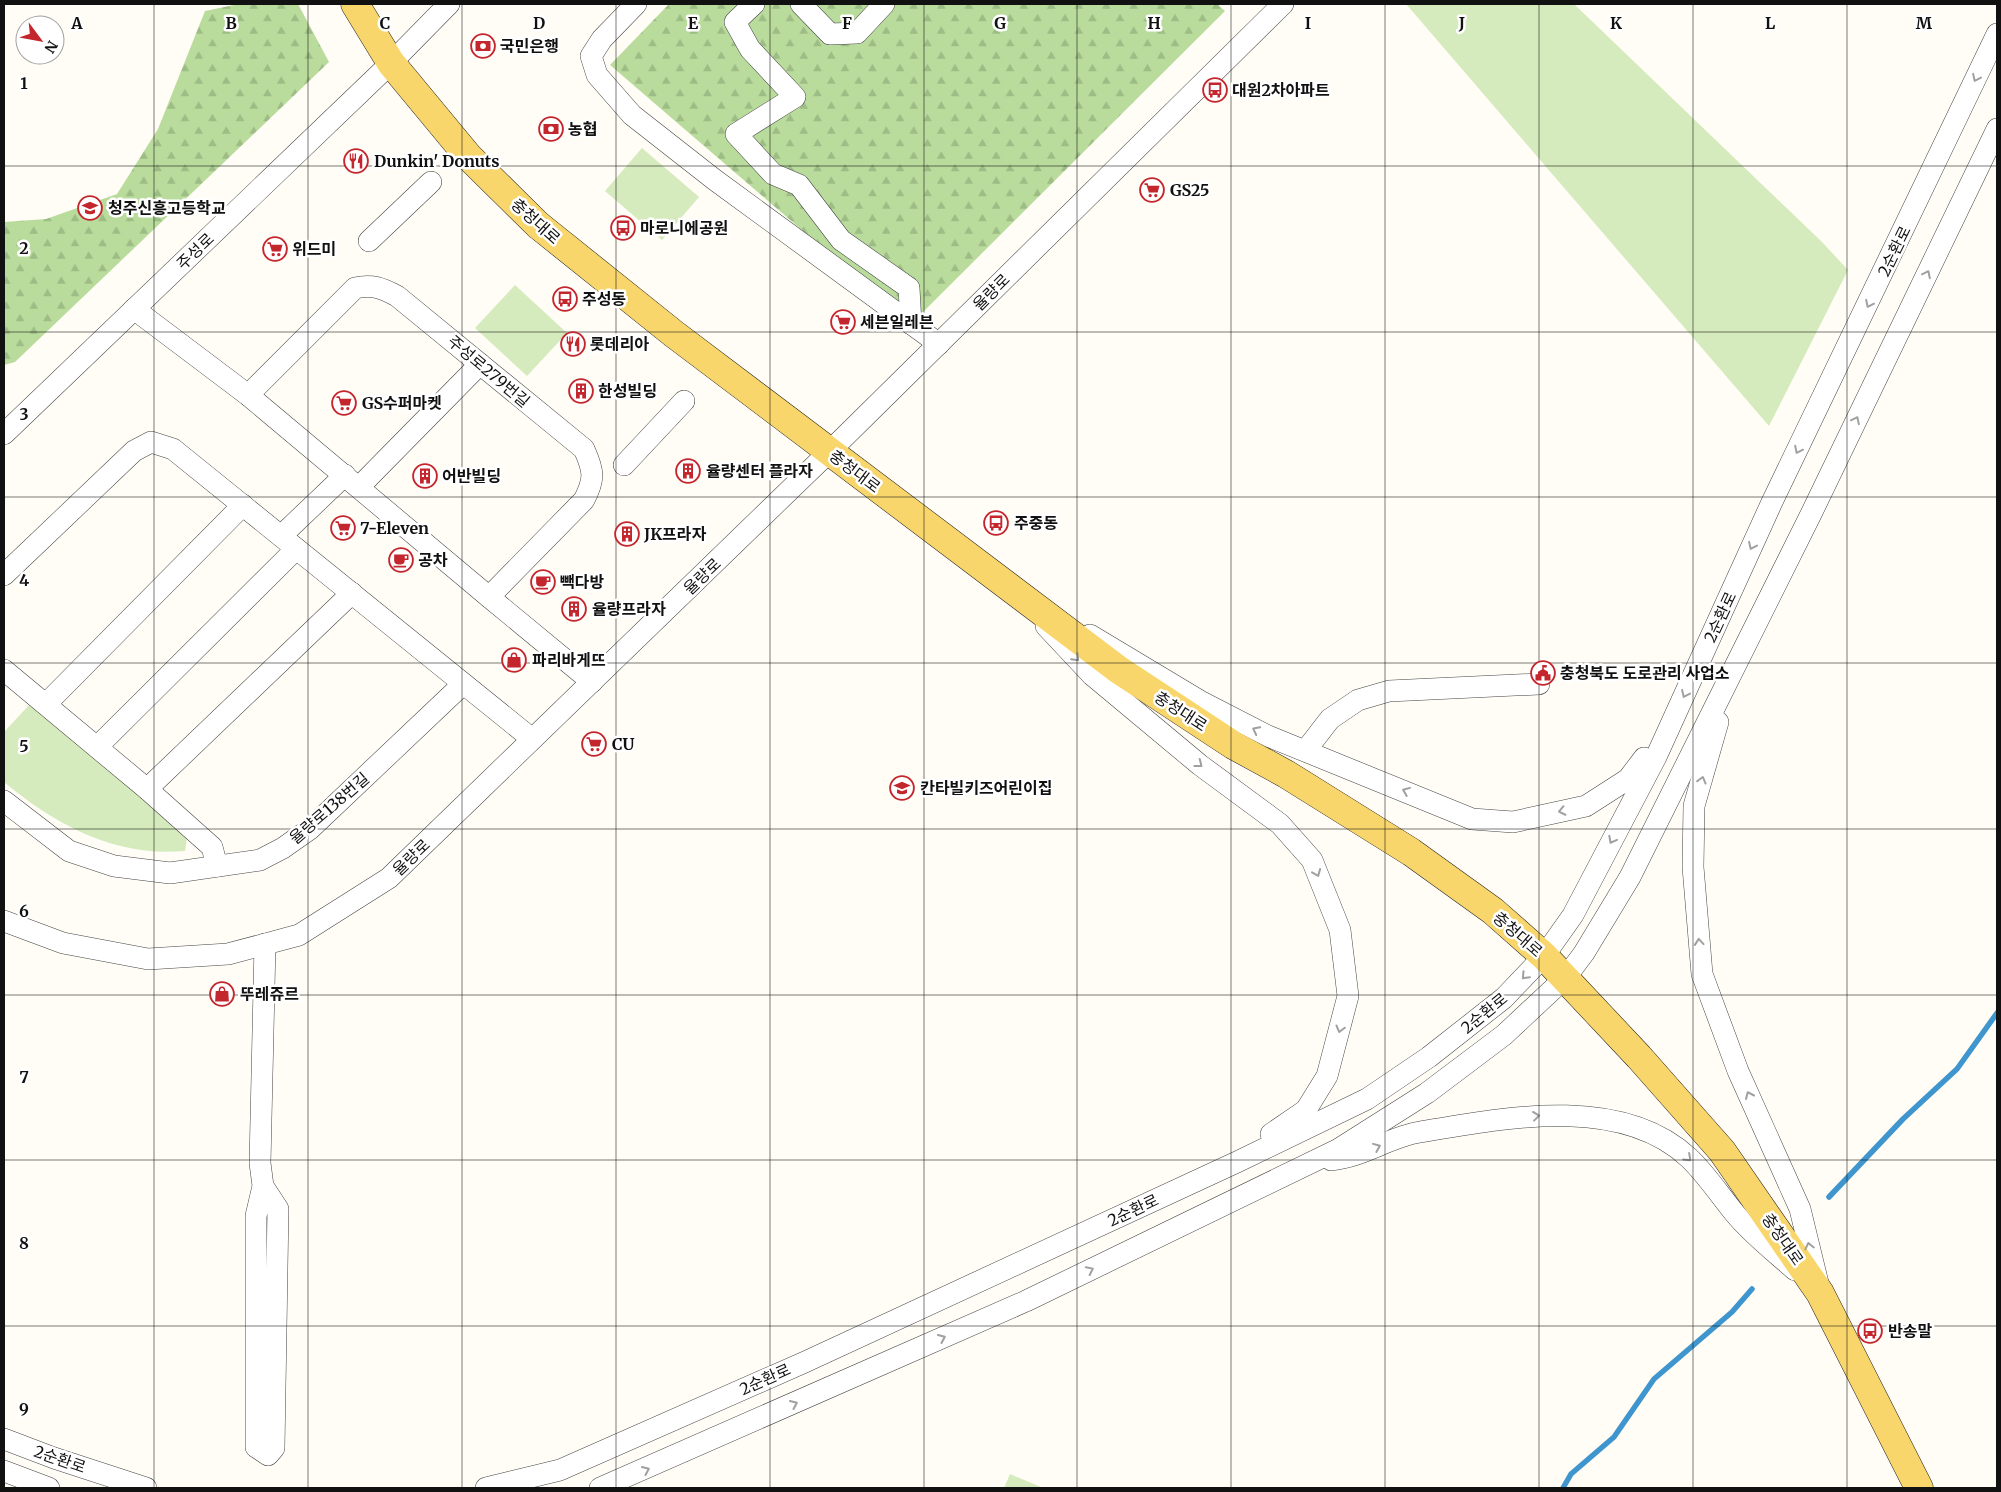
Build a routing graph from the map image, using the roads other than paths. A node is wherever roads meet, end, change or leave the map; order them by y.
1 (355, 4) edge
2 (449, 4) edge
3 (636, 4) edge
4 (754, 4) edge
5 (801, 4) edge
6 (884, 4) edge
7 (1283, 4) edge
8 (1997, 34) edge
9 (391, 63) junction
10 (1997, 130) edge
11 (431, 182) dead end
12 (369, 241) dead end
13 (134, 309) junction
14 (911, 324) junction
15 (939, 344) junction
16 (480, 364) junction
17 (248, 395) junction
18 (684, 402) dead end
19 (4, 434) edge
20 (829, 452) junction
21 (624, 465) dead end
22 (352, 481) junction
23 (243, 505) junction
24 (289, 543) junction
25 (4, 574) edge
26 (1007, 584) junction
27 (352, 593) junction
28 (488, 597) junction
29 (1738, 660) junction
30 (4, 670) edge
31 (592, 682) junction
32 (464, 684) junction
33 (1539, 684) dead end
34 (46, 704) junction
35 (1675, 715) junction
36 (532, 740) junction
37 (97, 747) junction
38 (1306, 750) junction
39 (147, 789) junction
40 (4, 801) edge
41 (217, 866) junction
42 (4, 921) edge
43 (265, 944) junction
44 (1544, 956) junction
45 (1566, 977) junction
46 (1313, 1162) junction
47 (1224, 1168) junction
48 (263, 1186) junction
49 (1820, 1293) junction
50 (4, 1439) edge
51 (4, 1471) edge
52 (49, 1488) edge
53 (146, 1488) edge
54 (486, 1488) edge
55 (600, 1488) edge
56 (1919, 1488) edge

1 - 9 main road, 충청대로
2 - 9 street, 주성로
3 - 14 street
4 - 14 street
5 - 6 street
7 - 15 street, 율량로
8 -> 35 street, 2순환로
9 - 13 street, 주성로
9 - 20 main road, 충청대로
29 -> 10 street, 2순환로
11 - 12 street
13 - 17 street
13 - 19 street, 주성로
14 - 15 street
15 - 20 street, 율량로
16 - 17 street, 주성로279번길
16 - 22 street
16 - 28 street, 주성로279번길
17 - 22 street
18 - 21 street
20 - 26 main road, 충청대로
20 - 31 street, 율량로
22 - 24 street
22 - 28 street
23 - 24 street
23 - 25 street
23 - 34 street
24 - 27 street
24 - 37 street
38 -> 26 street
26 - 44 main road, 충청대로
26 -> 47 street
27 - 32 street
27 - 39 street
28 - 31 street
29 - 45 street, 2순환로
49 -> 29 street
30 - 34 street
31 - 36 street, 율량로
32 - 36 street
32 - 41 street, 율량로138번길
33 - 38 street
34 - 37 street
35 -> 38 street
35 -> 44 street, 2순환로
36 - 43 street, 율량로
37 - 39 street
39 - 41 street
40 - 41 street, 율량로138번길
42 - 43 street, 율량로
43 - 48 street
44 - 45 main road, 충청대로
44 -> 47 street, 2순환로
45 - 46 street, 2순환로
45 - 49 main road, 충청대로
46 -> 49 street
55 -> 46 street, 2순환로
47 - 54 street, 2순환로
48 - 48 street
49 - 56 main road, 충청대로
50 - 53 street, 2순환로
51 - 52 street, 2순환로

